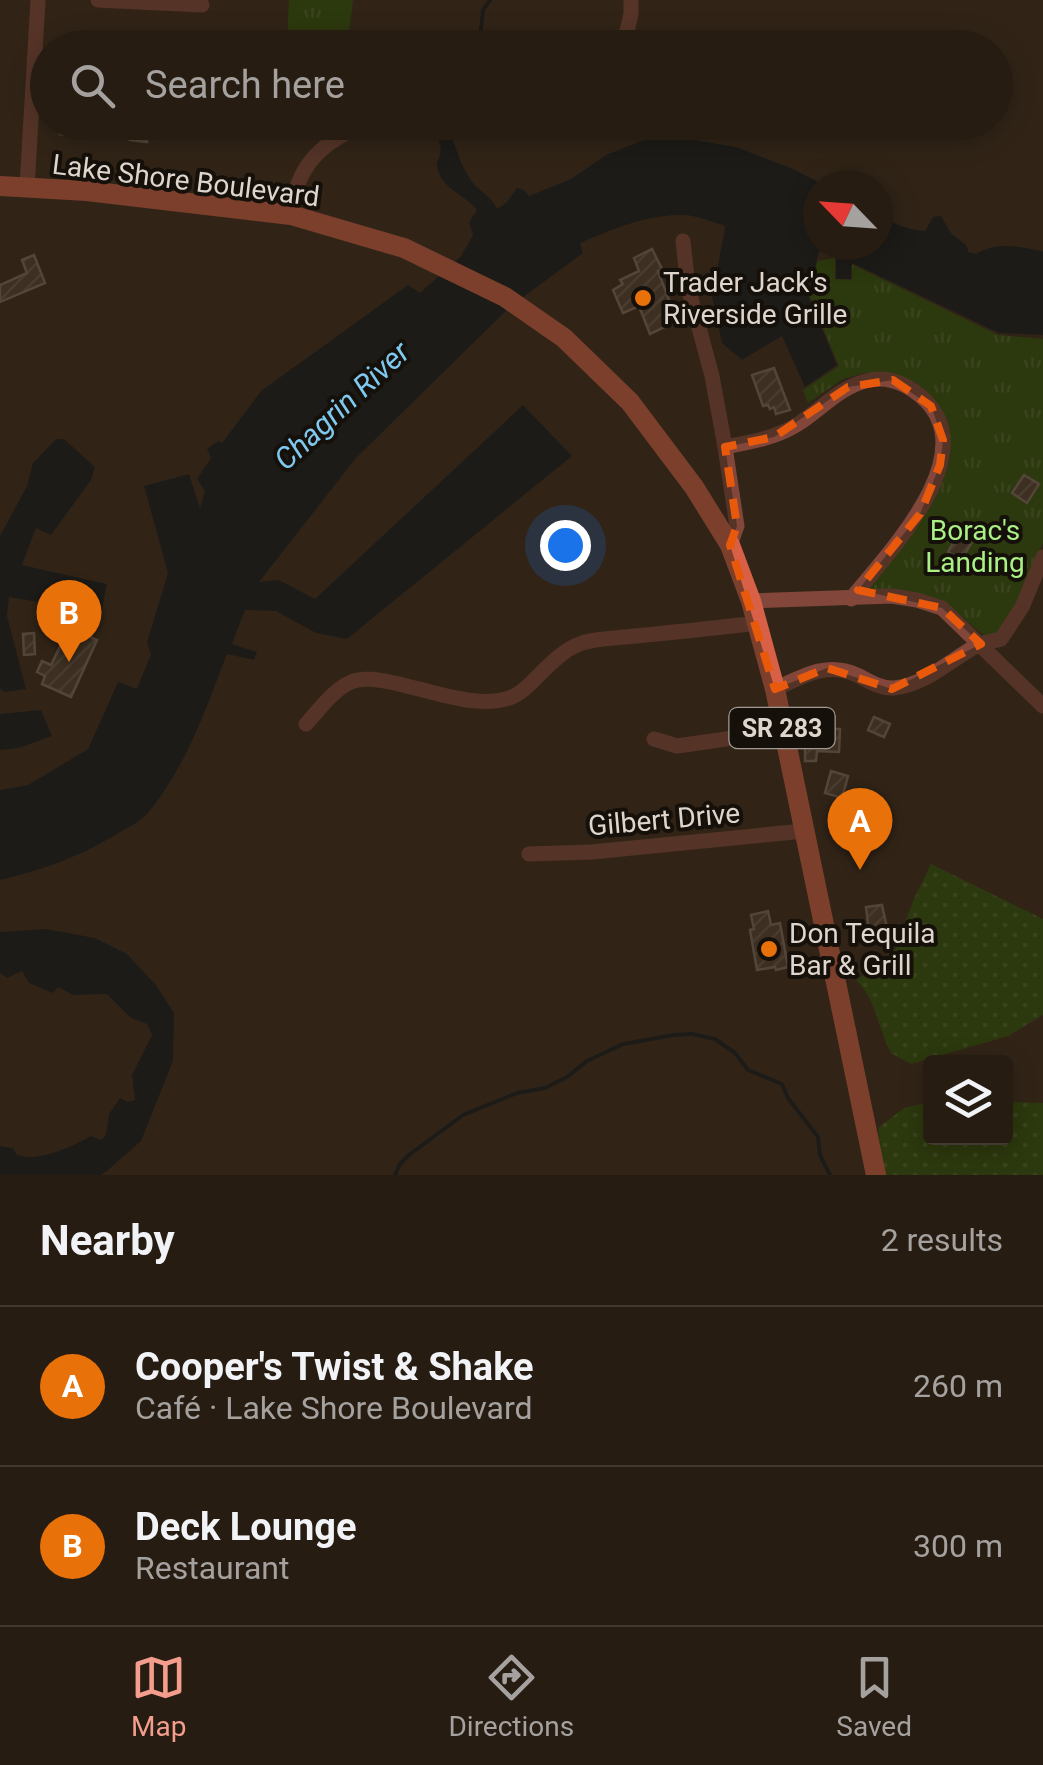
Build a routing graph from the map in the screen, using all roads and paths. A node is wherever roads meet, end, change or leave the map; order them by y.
1 (38, 0) edge
2 (98, 0) edge
3 (631, 0) edge
4 (202, 5) dead end
5 (36, 30) edge
6 (627, 30) edge
7 (30, 136) edge
8 (332, 140) edge
9 (0, 186) edge
10 (27, 187) junction
11 (291, 215) junction
12 (683, 240) dead end
13 (726, 447) junction
14 (730, 545) junction
15 (1043, 557) edge
16 (852, 599) junction
17 (751, 601) junction
18 (757, 623) junction
19 (981, 644) junction
20 (776, 689) junction
21 (1043, 706) edge
22 (306, 724) dead end
23 (783, 731) junction
24 (654, 739) dead end
25 (804, 832) junction
26 (529, 854) dead end
27 (876, 1175) edge

1 - 5 street
2 - 4 street
3 - 6 street
7 - 10 street
8 - 11 street
9 - 10 main road, Lake Shore Boulevard / SR 283
10 - 11 main road, Lake Shore Boulevard / SR 283
11 - 14 main road, Lake Shore Boulevard / SR 283
12 - 13 street
13 - 14 street
13 - 16 street
14 - 17 main road, Lake Shore Boulevard / SR 283
15 - 19 street
16 - 17 street
16 - 19 street
17 - 18 main road, Lake Shore Boulevard / SR 283
18 - 20 main road, Lake Shore Boulevard / SR 283
18 - 22 street
19 - 20 street
19 - 21 street
20 - 23 main road, Lake Shore Boulevard / SR 283
23 - 24 street
23 - 25 main road, Lake Shore Boulevard / SR 283
25 - 26 street, Gilbert Drive
25 - 27 main road, Lake Shore Boulevard / SR 283

